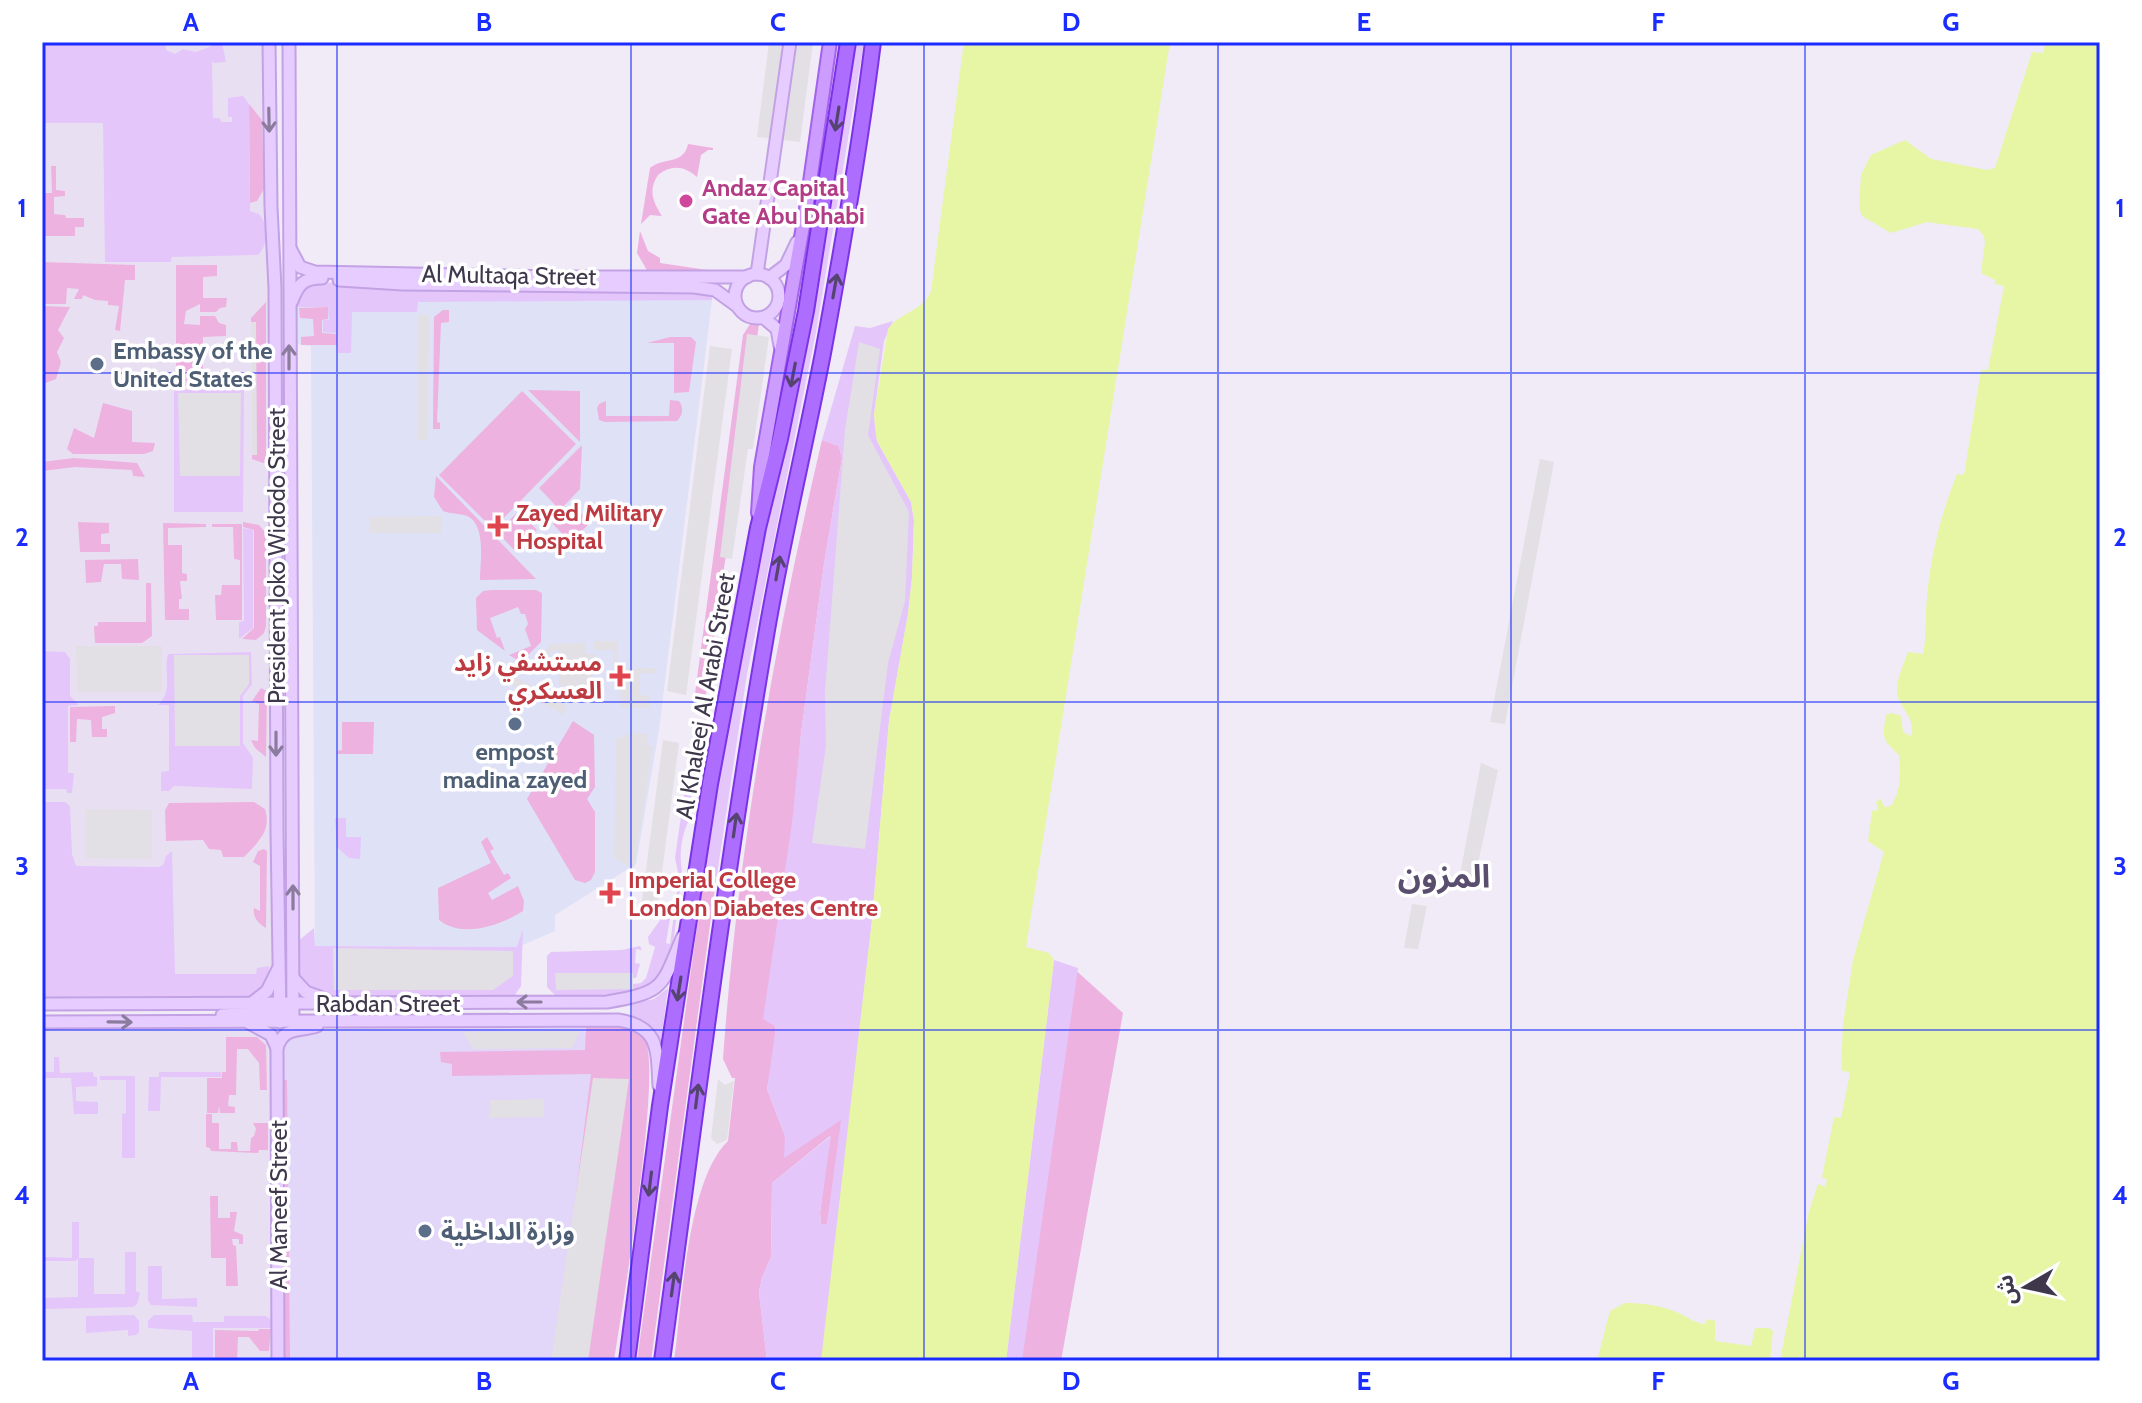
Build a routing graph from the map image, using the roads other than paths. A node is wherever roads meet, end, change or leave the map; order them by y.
1 (269, 42) edge
2 (289, 42) edge
3 (790, 42) edge
4 (830, 42) edge
5 (848, 42) edge
6 (873, 42) edge
7 (807, 203) junction
8 (288, 242) junction
9 (758, 276) junction
10 (721, 277) junction
11 (694, 287) junction
12 (737, 306) junction
13 (289, 309) junction
14 (764, 318) junction
15 (779, 369) junction
16 (758, 528) junction
17 (690, 920) junction
18 (293, 938) junction
19 (278, 939) junction
20 (279, 968) junction
21 (293, 978) junction
22 (607, 1002) junction
23 (253, 1003) junction
24 (293, 1003) junction
25 (337, 1003) junction
26 (42, 1004) edge
27 (280, 1013) junction
28 (618, 1020) junction
29 (42, 1022) edge
30 (187, 1022) junction
31 (247, 1022) junction
32 (293, 1022) junction
33 (324, 1022) junction
34 (277, 1048) junction
35 (660, 1106) junction
36 (278, 1361) edge
37 (627, 1361) edge
38 (662, 1361) edge

1 -> 19 street, President Joko Widodo Street
2 - 8 street, President Joko Widodo Street
3 - 9 street
4 - 7 main road
5 -> 16 highway, Al Khaleej Al Arabi Street
38 -> 6 highway, Al Khaleej Al Arabi Street
7 - 9 street
7 - 15 main road
8 - 10 street, Al Multaqa Street
8 - 13 street, President Joko Widodo Street
9 - 10 street, Al Multaqa Street
9 - 12 street
9 - 14 street
10 - 11 street
11 - 12 street, Al Multaqa Street
11 - 13 street, Al Multaqa Street
12 - 14 street
18 -> 13 street, President Joko Widodo Street
14 - 15 street
15 - 16 main road
16 - 17 highway, Al Khaleej Al Arabi Street
17 - 22 street, Rabdan Street
17 -> 35 highway, Al Khaleej Al Arabi Street
18 - 19 street
18 - 21 street, President Joko Widodo Street
19 - 20 street, President Joko Widodo Street
20 - 23 street
20 - 27 street, President Joko Widodo Street
21 - 24 street, President Joko Widodo Street
21 - 25 street
22 -> 25 street, Rabdan Street
22 - 28 street
23 - 26 street, Rabdan Street
23 - 27 street, Rabdan Street
24 - 25 street, Rabdan Street
24 - 27 street, Rabdan Street
24 - 32 street, President Joko Widodo Street
27 - 30 street
27 - 31 street, Rabdan Street
27 - 32 street, Rabdan Street
28 - 33 street, Rabdan Street
28 - 35 street, Rabdan Street
29 -> 30 street, Rabdan Street
30 - 31 street, Rabdan Street
31 - 34 street
32 - 33 street, Rabdan Street
33 - 34 street
34 - 36 street, Al Maneef Street
35 -> 37 highway, Al Khaleej Al Arabi Street

